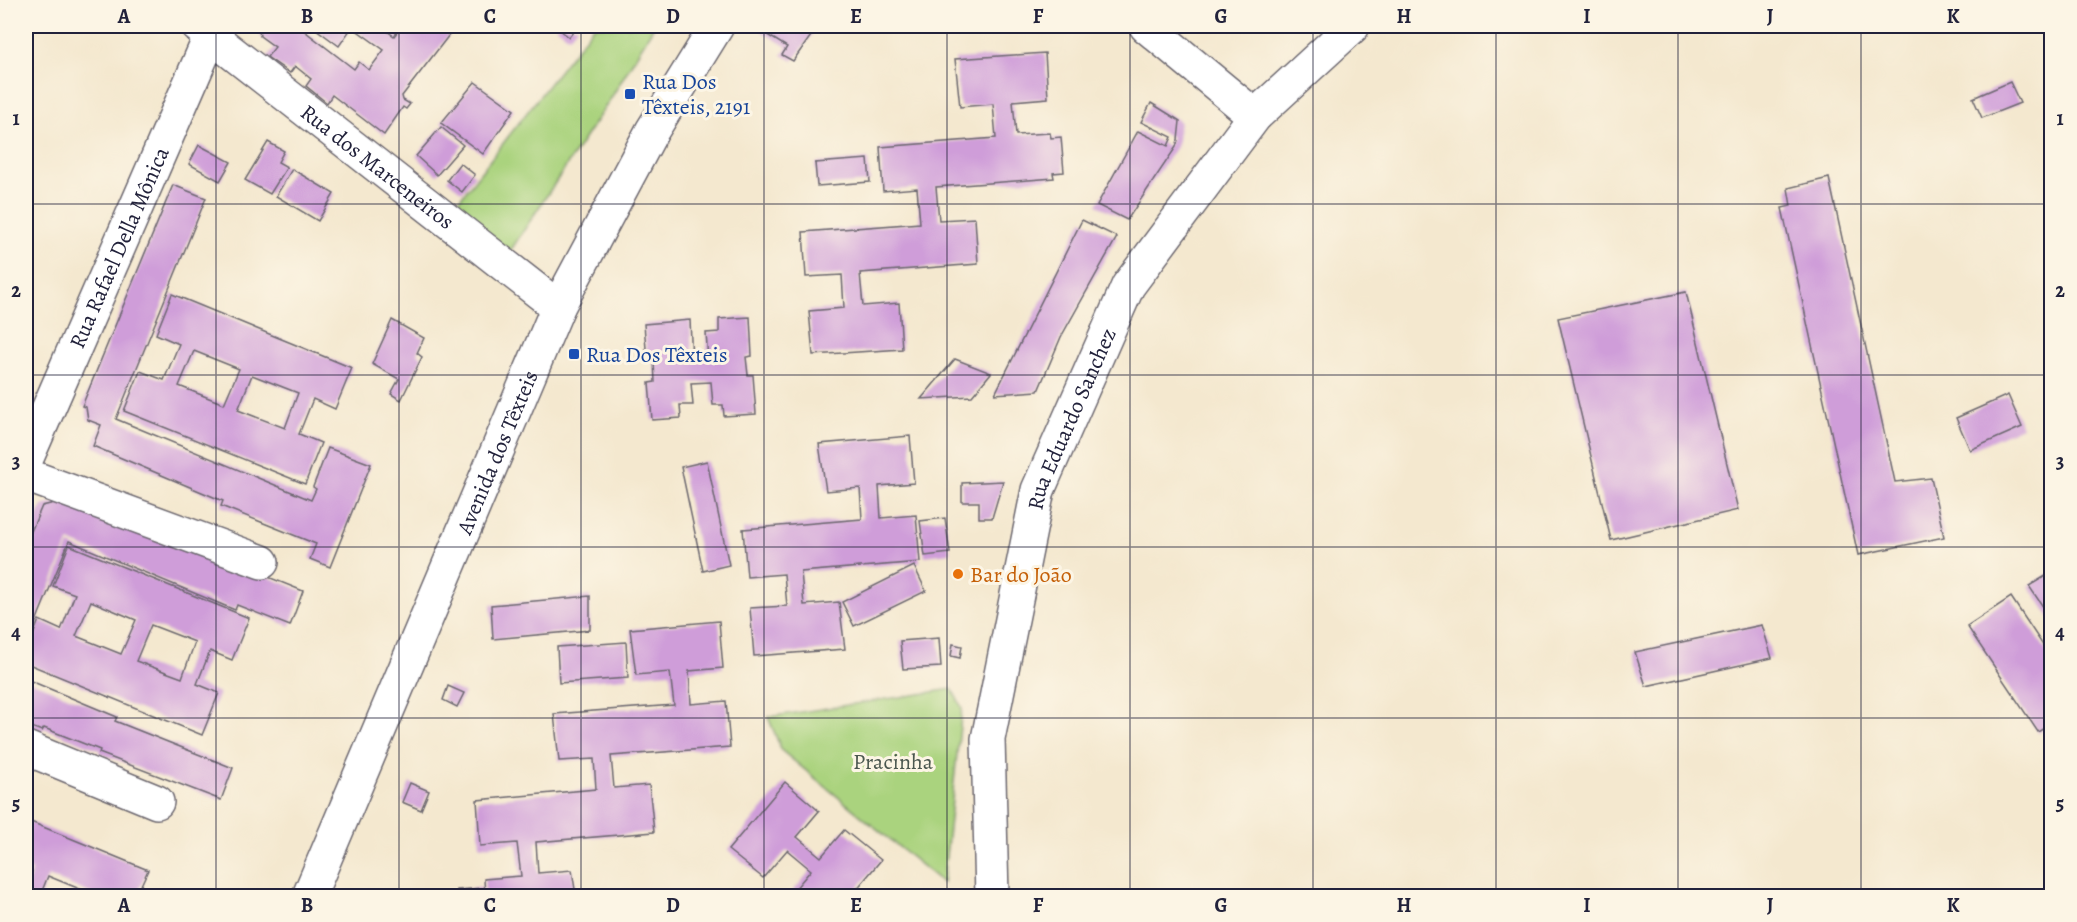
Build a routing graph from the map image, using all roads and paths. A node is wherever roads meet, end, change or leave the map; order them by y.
1 (717, 26) edge
2 (1146, 26) edge
3 (1353, 26) edge
4 (209, 29) edge
5 (1256, 116) junction
6 (558, 307) junction
7 (26, 460) edge
8 (26, 475) edge
9 (262, 562) dead end
10 (26, 748) edge
11 (157, 802) dead end
12 (309, 897) edge
13 (992, 897) edge

1 - 6 street, Avenida dos Têxteis
2 - 5 street
3 - 5 street, Rua Eduardo Sanchez
4 - 6 street, Rua dos Marceneiros
4 - 7 street, Rua Rafael Della Mônica
5 - 13 street, Rua Eduardo Sanchez
6 - 12 street, Avenida dos Têxteis
8 - 9 street
10 - 11 street

